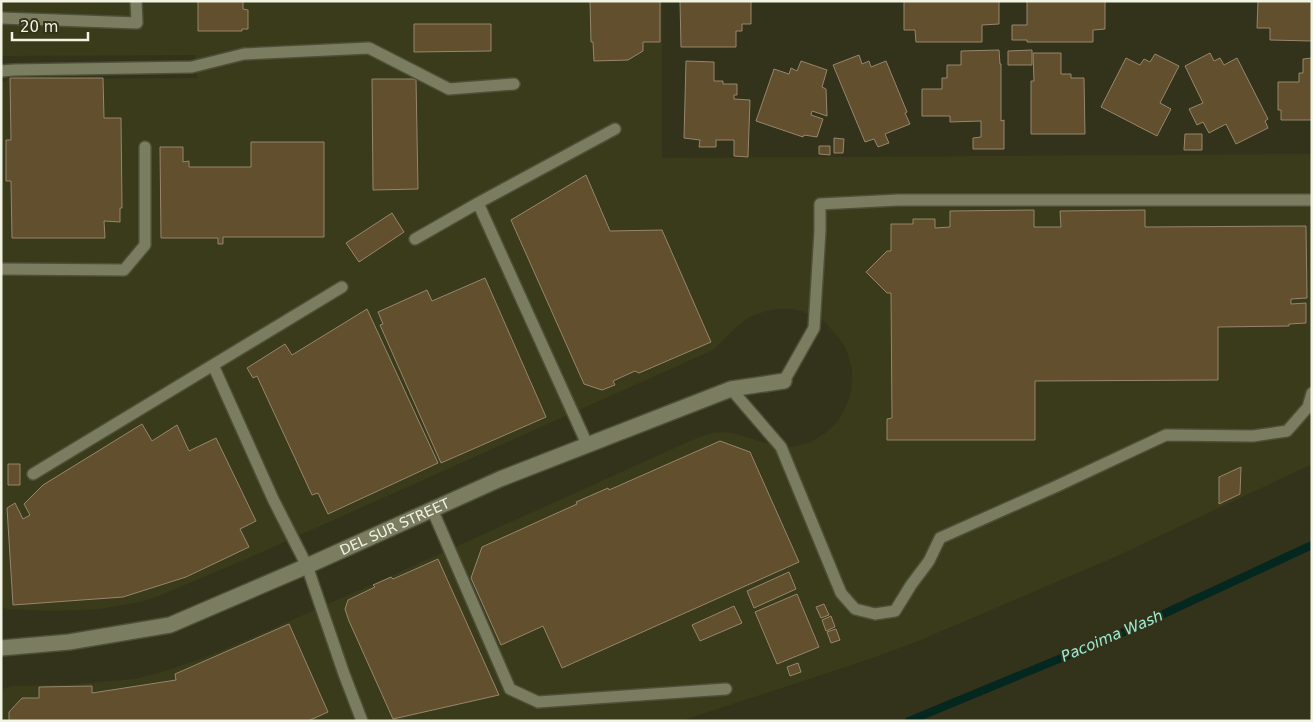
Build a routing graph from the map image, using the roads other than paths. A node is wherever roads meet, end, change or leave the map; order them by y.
1 (136, 1) edge
2 (1, 18) edge
3 (1, 71) edge
4 (514, 84) dead end
5 (615, 129) dead end
6 (145, 147) dead end
7 (1312, 200) edge
8 (478, 203) junction
9 (415, 239) dead end
10 (1, 269) edge
11 (342, 287) dead end
12 (213, 365) junction
13 (784, 381) joint
14 (730, 389) junction
15 (1312, 393) edge
16 (587, 444) junction
17 (33, 474) dead end
18 (432, 509) junction
19 (307, 566) junction
20 (1, 648) edge
21 (726, 689) dead end
22 (362, 721) edge

1 - 2 lane
3 - 4 lane
5 - 8 lane
6 - 10 lane
7 - 13 lane
8 - 9 lane
8 - 16 lane
11 - 12 lane
12 - 17 lane
12 - 19 lane
13 - 14 street, DEL SUR STREET
14 - 15 lane
14 - 16 street, DEL SUR STREET
16 - 18 street, DEL SUR STREET
18 - 19 street, DEL SUR STREET
18 - 21 lane
19 - 20 street, DEL SUR STREET
19 - 22 lane

